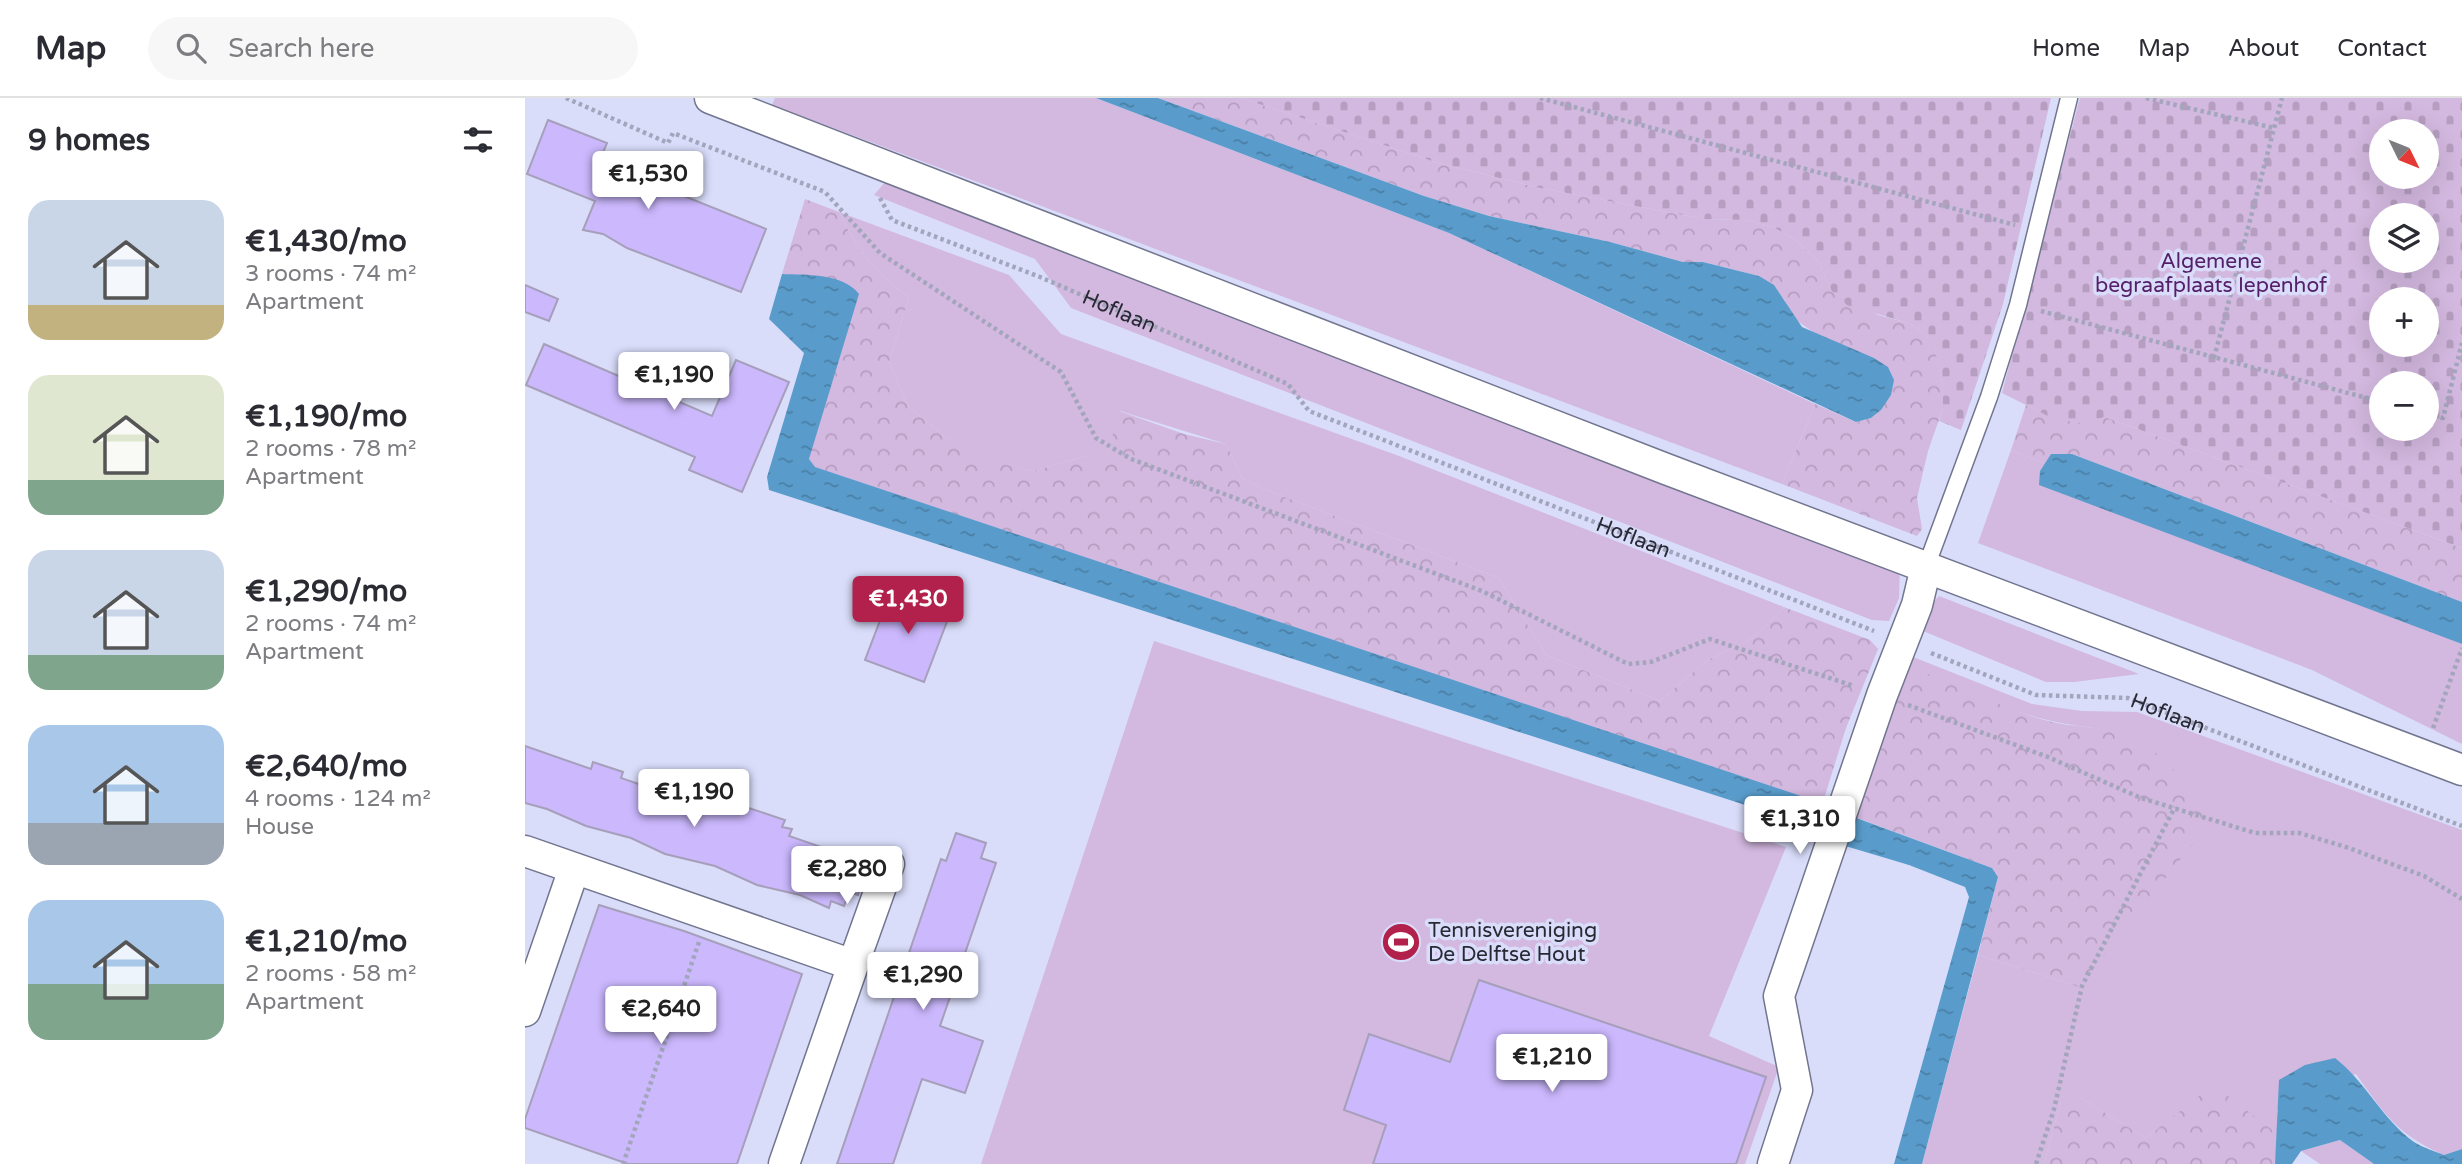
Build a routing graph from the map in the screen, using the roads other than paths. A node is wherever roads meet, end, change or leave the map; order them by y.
1 (710, 98) edge
2 (2069, 98) edge
3 (1926, 567) junction
4 (2462, 770) edge
5 (525, 851) edge
6 (889, 864) dead end
7 (574, 869) junction
8 (853, 965) junction
9 (525, 1011) edge
10 (784, 1164) edge
11 (1773, 1164) edge

1 - 3 street
2 - 3 lane
3 - 4 street
3 - 11 street
5 - 7 street
6 - 8 street
7 - 8 street
7 - 9 street
8 - 10 street

